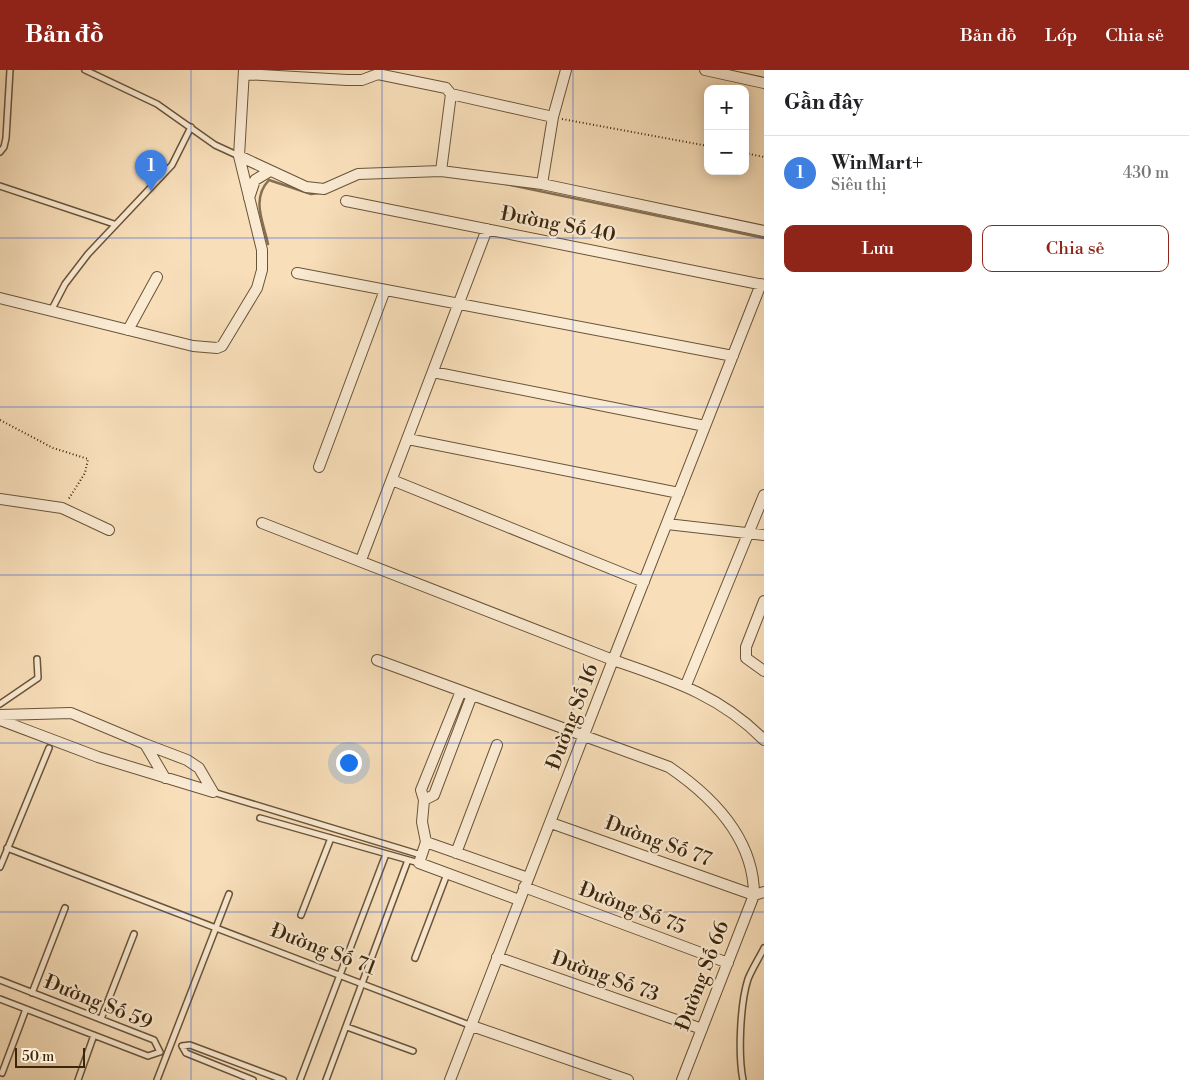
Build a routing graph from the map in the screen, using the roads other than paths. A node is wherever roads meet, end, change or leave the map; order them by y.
1 (10, 70) edge
2 (85, 70) edge
3 (566, 70) edge
4 (705, 70) edge
5 (244, 72) edge
6 (321, 74) edge
7 (764, 83) edge
8 (451, 94) junction
9 (553, 117) junction
10 (191, 127) junction
11 (0, 152) edge
12 (239, 156) junction
13 (270, 171) junction
14 (441, 171) junction
15 (542, 184) junction
16 (0, 186) edge
17 (249, 198) junction
18 (346, 201) dead end
19 (114, 224) junction
20 (487, 229) junction
21 (764, 231) edge
22 (297, 273) dead end
23 (157, 276) dead end
24 (762, 284) edge
25 (385, 290) junction
26 (0, 298) edge
27 (459, 303) junction
28 (52, 309) junction
29 (128, 330) junction
30 (732, 356) junction
31 (433, 372) junction
32 (705, 426) junction
33 (408, 439) junction
34 (319, 467) dead end
35 (392, 480) junction
36 (679, 493) junction
37 (764, 496) edge
38 (0, 498) edge
39 (262, 523) dead end
40 (667, 524) junction
41 (109, 530) dead end
42 (750, 532) junction
43 (764, 534) edge
44 (361, 560) junction
45 (644, 582) junction
46 (764, 601) edge
47 (37, 659) dead end
48 (377, 660) dead end
49 (613, 660) junction
50 (764, 671) edge
51 (686, 685) junction
52 (461, 691) junction
53 (472, 695) junction
54 (0, 704) edge
55 (0, 715) edge
56 (0, 720) edge
57 (584, 736) junction
58 (764, 740) edge
59 (146, 744) junction
60 (497, 745) dead end
61 (49, 748) dead end
62 (166, 778) junction
63 (213, 792) junction
64 (424, 800) junction
65 (260, 818) dead end
66 (551, 823) junction
67 (331, 838) junction
68 (426, 842) junction
69 (7, 848) junction
70 (456, 853) junction
71 (386, 854) junction
72 (420, 859) junction
73 (408, 860) junction
74 (0, 867) edge
75 (448, 873) junction
76 (526, 883) junction
77 (759, 893) edge
78 (230, 894) dead end
79 (519, 900) junction
80 (65, 908) dead end
81 (300, 915) dead end
82 (216, 928) junction
83 (134, 934) dead end
84 (764, 948) edge
85 (497, 957) junction
86 (415, 958) dead end
87 (728, 963) junction
88 (340, 975) junction
89 (0, 980) edge
90 (363, 984) junction
91 (32, 993) junction
92 (0, 999) edge
93 (26, 1009) junction
94 (101, 1019) junction
95 (472, 1026) junction
96 (346, 1027) junction
97 (702, 1029) junction
98 (94, 1035) junction
99 (172, 1042) junction
100 (182, 1046) junction
101 (413, 1051) dead end
102 (160, 1052) junction
103 (167, 1054) junction
104 (2, 1073) dead end
105 (616, 1078) edge
106 (78, 1080) edge
107 (157, 1080) edge
108 (253, 1080) edge
109 (283, 1080) edge
110 (300, 1080) edge
111 (326, 1080) edge
112 (450, 1080) edge
113 (628, 1080) edge
114 (682, 1080) edge
115 (742, 1080) edge

1 - 11 lane
2 - 10 lane
3 - 9 street
4 - 7 street
5 - 6 street
5 - 12 street
6 - 8 street
8 - 9 street
8 - 14 street
9 - 15 street
10 - 12 lane
10 - 19 lane
12 - 13 street
12 - 17 street
13 - 14 street
13 - 17 street
14 - 15 street
15 - 21 street
16 - 19 lane
17 - 29 street
18 - 20 street, Đường Số 40
19 - 28 lane
20 - 24 street, Đường Số 40
20 - 27 street
22 - 25 street
23 - 29 street
24 - 30 street
25 - 27 street
25 - 34 street
26 - 28 street
27 - 30 street
27 - 31 street
28 - 29 street
30 - 32 street
31 - 32 street
31 - 33 street
32 - 36 street
33 - 35 street
33 - 36 street
35 - 44 street
35 - 45 street
36 - 40 street
37 - 42 street
38 - 41 street
39 - 44 street, Đường Số 16
40 - 42 street
40 - 45 street
42 - 43 street
42 - 51 street
44 - 49 street, Đường Số 16
45 - 49 street
46 - 50 street
47 - 54 lane
48 - 52 street
49 - 51 street
49 - 57 street, Đường Số 16
51 - 58 street
52 - 53 street
52 - 64 street
53 - 57 street
53 - 64 street
55 - 59 street
56 - 62 street
57 - 66 street, Đường Số 16
57 - 77 street
59 - 62 street
59 - 63 street
60 - 70 street
61 - 69 lane
62 - 63 street
63 - 72 lane
64 - 68 street
65 - 67 lane
66 - 76 street, Đường Số 16
66 - 77 street, Đường Số 77
67 - 71 lane
67 - 81 lane
68 - 70 street, Đường Số 75
68 - 72 street
69 - 74 lane
69 - 82 lane, Đường Số 71
70 - 76 street, Đường Số 75
71 - 73 lane
71 - 88 lane
72 - 73 lane
72 - 75 street
73 - 90 lane
75 - 79 street
75 - 86 lane
76 - 79 street, Đường Số 16
76 - 87 street, Đường Số 75
77 - 87 street, Đường Số 66
78 - 82 lane
79 - 85 street, Đường Số 16
80 - 91 lane
82 - 88 lane, Đường Số 71
82 - 99 lane
83 - 94 lane
84 - 115 lane
85 - 95 street, Đường Số 16
85 - 97 street, Đường Số 73
87 - 97 street, Đường Số 66
88 - 90 lane, Đường Số 71
88 - 110 lane
89 - 91 lane, Đường Số 59
90 - 95 lane, Đường Số 71
90 - 96 lane
91 - 94 lane, Đường Số 59
92 - 93 lane, Đường Số 59
93 - 98 lane, Đường Số 59
93 - 104 lane
94 - 102 lane, Đường Số 59
95 - 105 street, Đường Số 71
95 - 112 street
96 - 101 lane
96 - 111 lane
97 - 114 street, Đường Số 66
98 - 102 lane, Đường Số 59
98 - 106 lane
99 - 100 lane
99 - 103 lane
100 - 108 lane
100 - 109 lane
102 - 103 lane
103 - 107 lane
105 - 113 street, Đường Số 71

